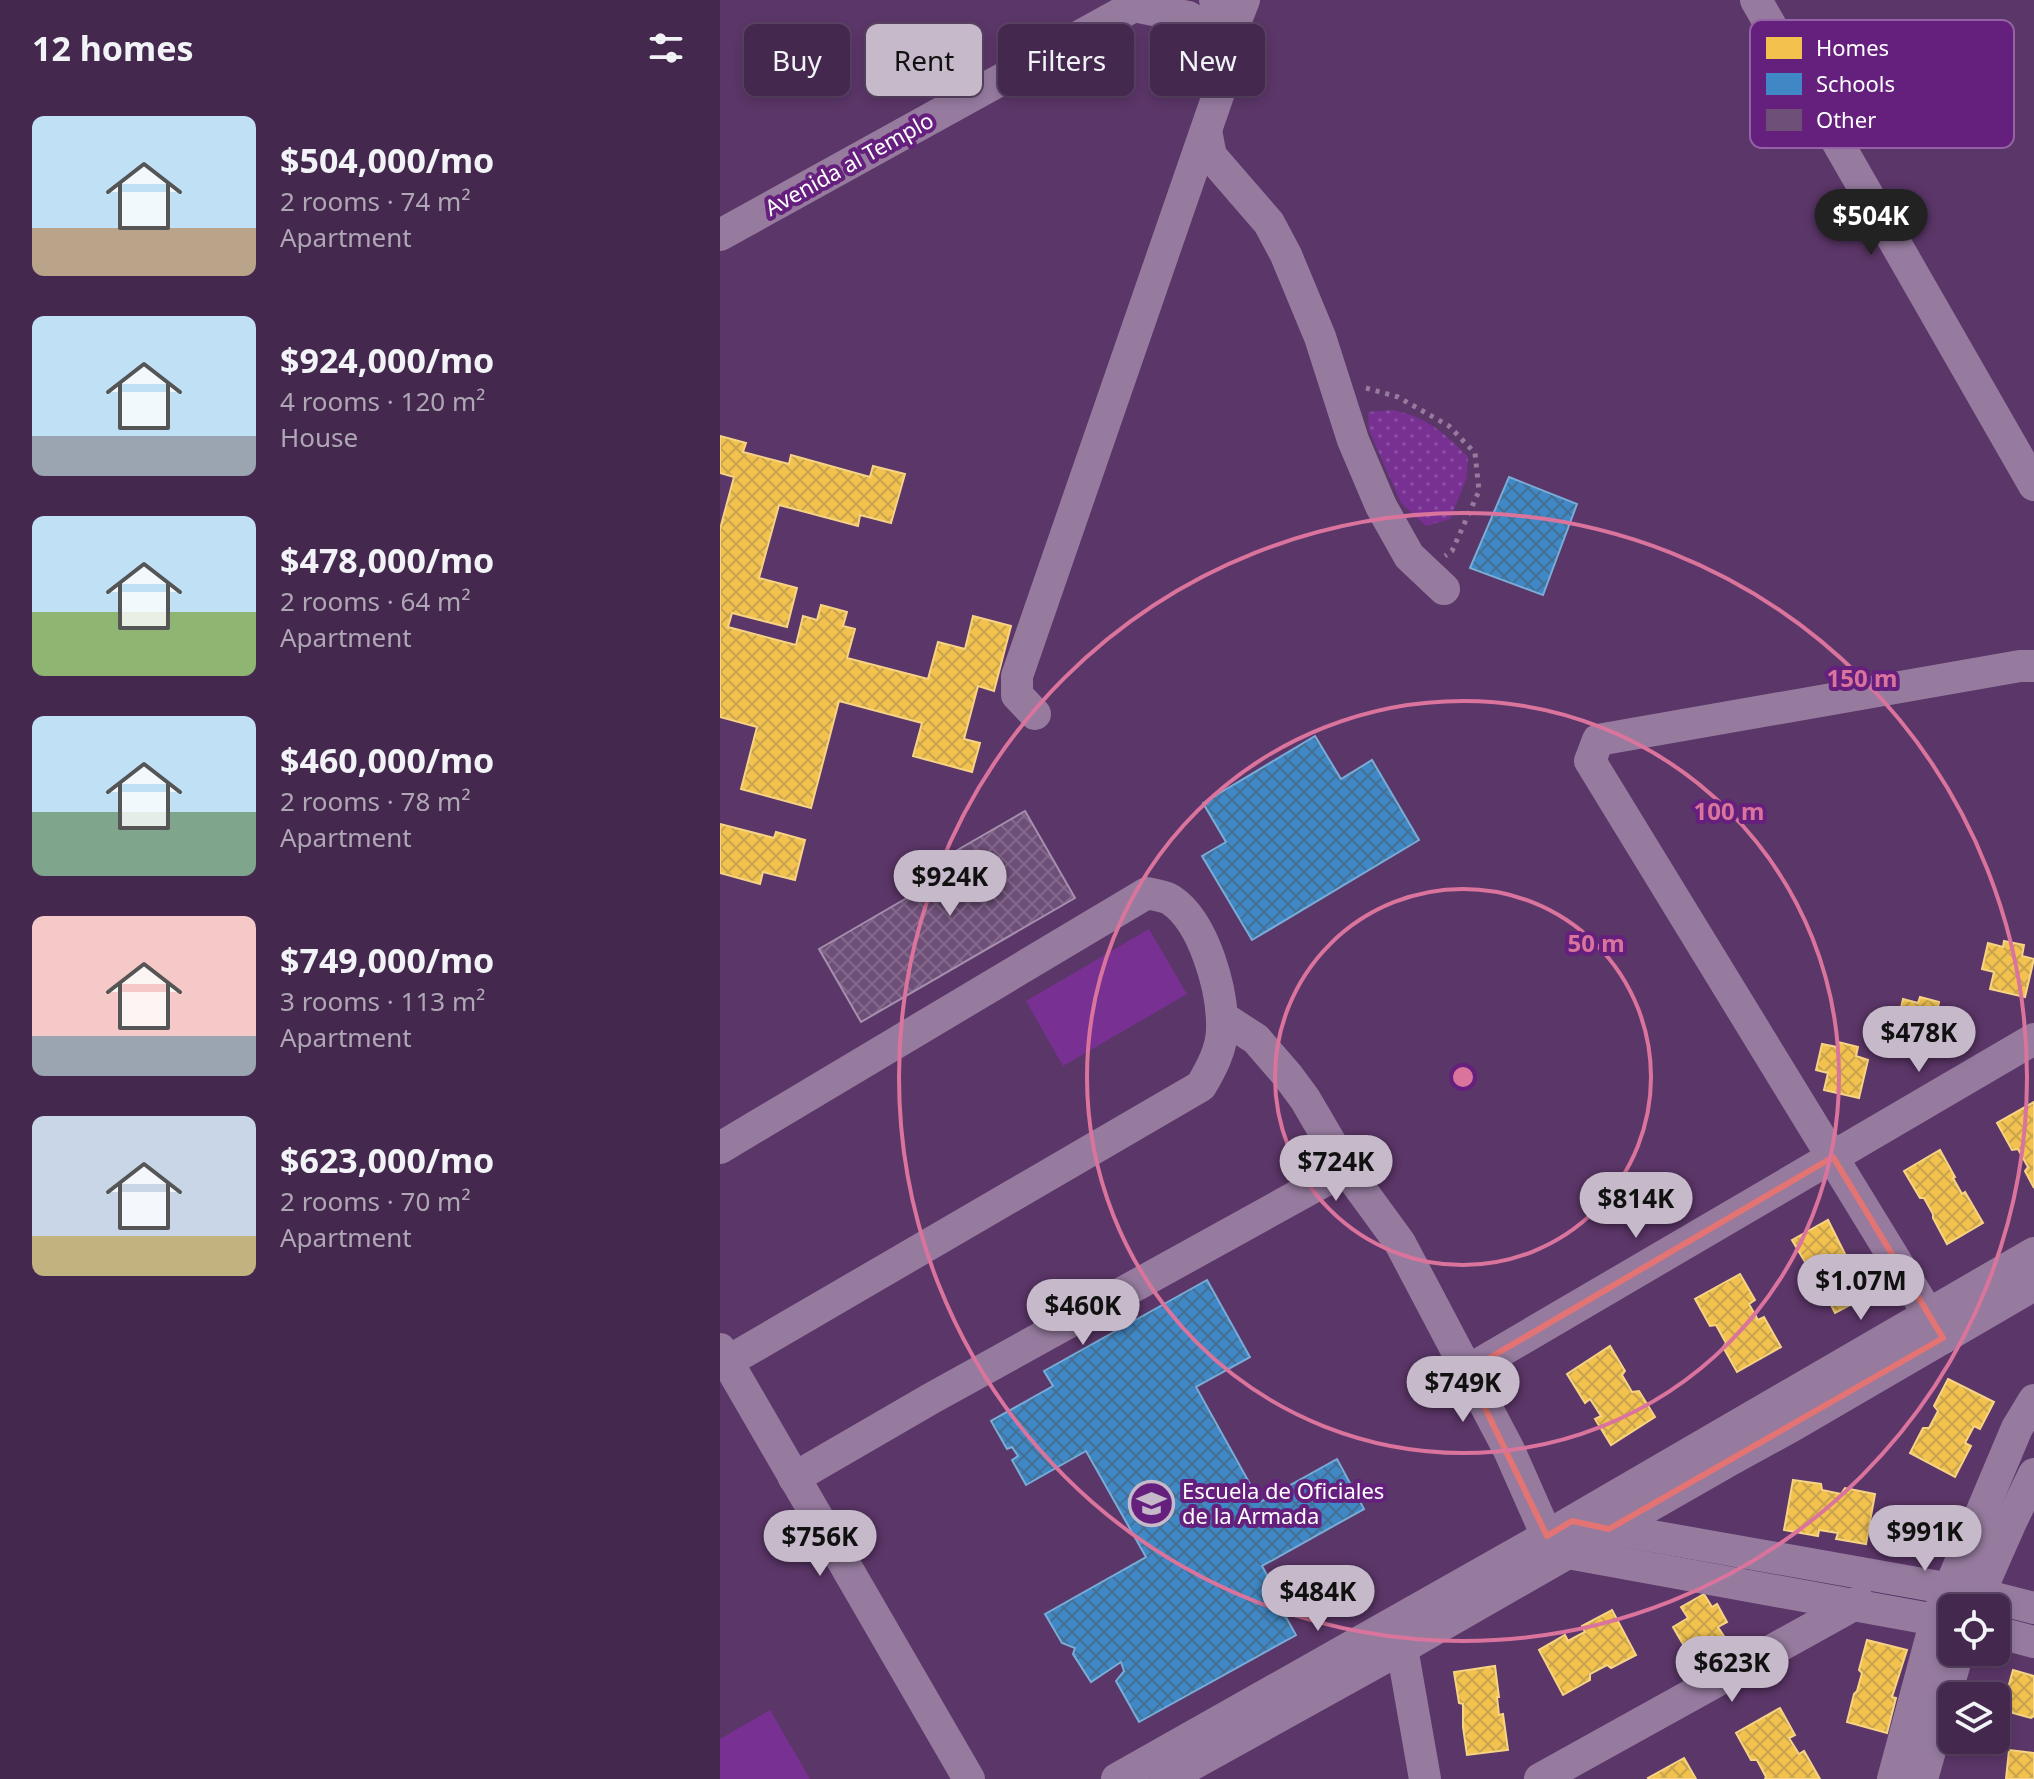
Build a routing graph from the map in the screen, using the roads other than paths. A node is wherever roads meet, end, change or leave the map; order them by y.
1 (1215, 0) edge
2 (1244, 0) edge
3 (1756, 0) edge
4 (1140, 3) edge
5 (1767, 20) edge
6 (1201, 24) edge
7 (1222, 24) edge
8 (1235, 24) edge
9 (1218, 96) edge
10 (1206, 131) junction
11 (1841, 148) edge
12 (720, 235) edge
13 (2034, 485) edge
14 (1434, 580) road end
15 (2034, 666) edge
16 (1035, 714) dead end
17 (1222, 1017) junction
18 (2034, 1039) edge
19 (720, 1148) edge
20 (1833, 1157) junction
21 (1346, 1169) junction
22 (2034, 1253) edge
23 (2034, 1285) edge
24 (1936, 1326) junction
25 (724, 1356) edge
26 (1467, 1371) junction
27 (2034, 1400) edge
28 (2034, 1474) edge
29 (794, 1478) junction
30 (1609, 1529) junction
31 (1562, 1536) junction
32 (1898, 1581) junction
33 (1953, 1594) edge
34 (1967, 1594) edge
35 (1968, 1594) edge
36 (2010, 1604) edge
37 (1853, 1605) junction
38 (2034, 1608) edge
39 (1938, 1620) edge
40 (1399, 1634) junction
41 (2010, 1636) edge
42 (2034, 1642) edge
43 (1938, 1653) edge
44 (1953, 1666) edge
45 (969, 1779) edge
46 (1117, 1779) edge
47 (1166, 1779) edge
48 (1425, 1779) edge
49 (1540, 1779) edge
50 (1914, 1779) edge

1 - 7 street
2 - 8 street
3 - 5 street
4 - 6 street
4 - 12 street, Avenida al Templo
9 - 10 street
10 - 14 street
10 - 16 street
11 - 13 street
15 - 20 street
17 - 19 street
17 - 21 street
17 - 25 street
18 - 20 street
20 - 24 street
20 - 26 street
21 - 26 street
21 - 29 street
22 - 24 street
23 - 24 street
24 - 30 street
24 - 31 street
25 - 29 street
26 - 31 street
27 - 34 street
28 - 35 street
29 - 45 street
30 - 31 street
30 - 32 street
31 - 37 street
31 - 40 street
32 - 33 street
32 - 37 street
36 - 38 street
37 - 39 street
37 - 49 street
40 - 46 street
40 - 47 street
40 - 48 street
41 - 42 street
43 - 50 street
44 - 50 street

